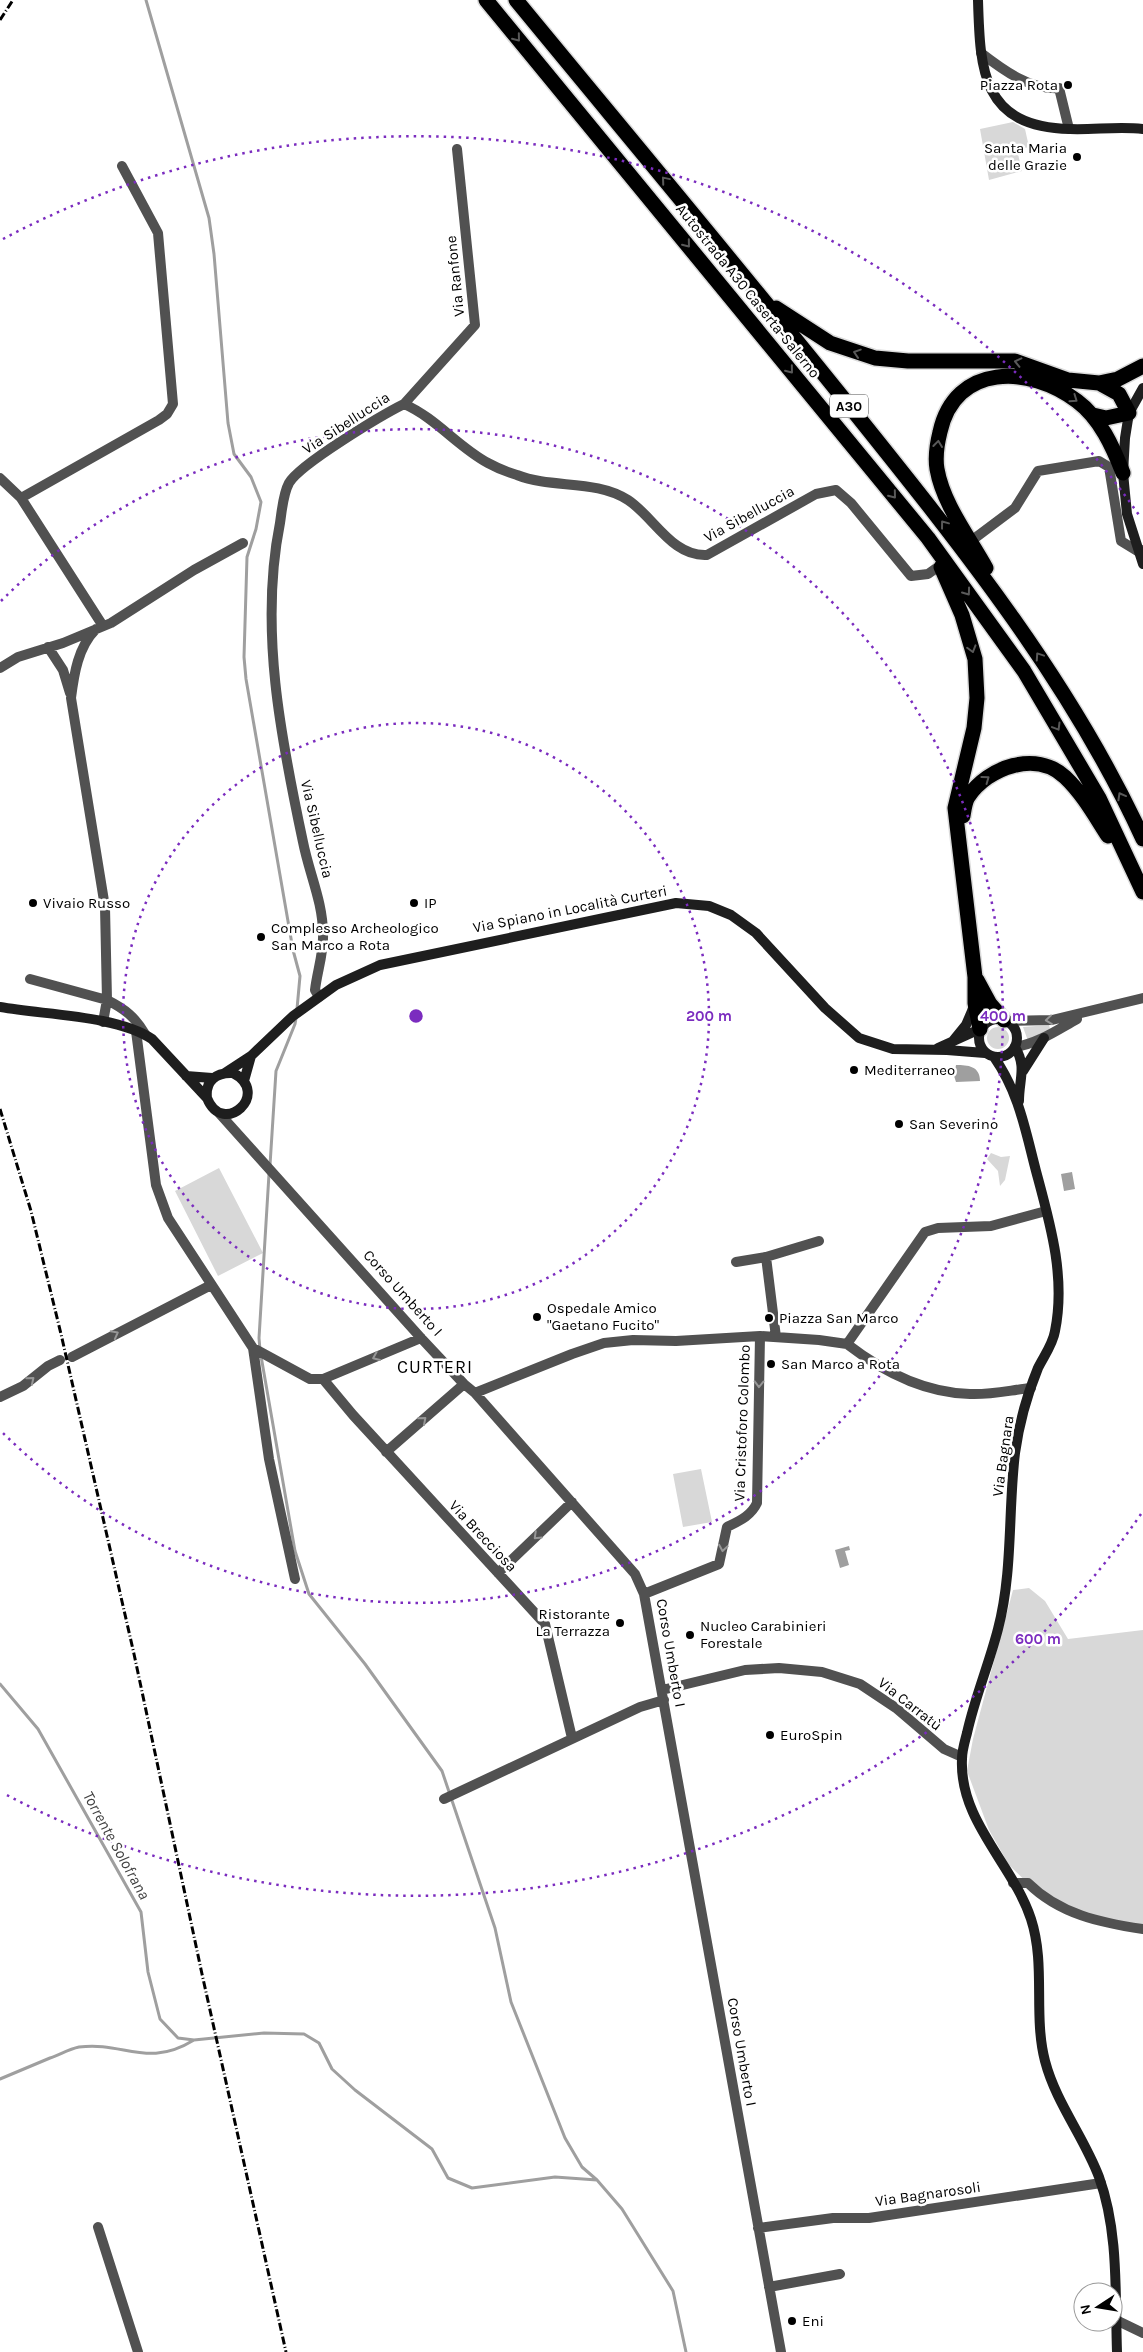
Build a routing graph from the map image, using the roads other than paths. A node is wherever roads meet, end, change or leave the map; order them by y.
1 (486, 0) edge
2 (516, 0) edge
3 (978, 0) edge
4 (981, 53) junction
5 (1069, 129) junction
6 (1143, 129) edge
7 (457, 149) dead end
8 (122, 166) dead end
9 (764, 301) junction
10 (1143, 366) edge
11 (1099, 384) junction
12 (1143, 388) edge
13 (404, 404) junction
14 (1129, 413) junction
15 (1092, 415) junction
16 (1123, 473) junction
17 (0, 478) edge
18 (21, 498) junction
19 (928, 538) junction
20 (975, 538) dead end
21 (243, 543) dead end
22 (1141, 551) edge
23 (1143, 564) edge
24 (935, 569) dead end
25 (1011, 614) junction
26 (99, 628) junction
27 (48, 647) junction
28 (0, 668) edge
29 (71, 698) junction
30 (957, 836) junction
31 (1143, 839) edge
32 (1140, 886) edge
33 (975, 977) junction
34 (30, 978) dead end
35 (318, 997) junction
36 (1143, 998) edge
37 (107, 1000) junction
38 (975, 1004) junction
39 (0, 1007) edge
40 (1089, 1012) junction
41 (1006, 1020) junction
42 (103, 1022) junction
43 (980, 1029) junction
44 (140, 1032) junction
45 (1044, 1038) junction
46 (951, 1043) junction
47 (1015, 1047) junction
48 (933, 1050) junction
49 (990, 1055) junction
50 (251, 1056) junction
51 (225, 1072) junction
52 (1023, 1072) junction
53 (186, 1076) junction
54 (212, 1078) junction
55 (244, 1082) junction
56 (207, 1098) junction
57 (1019, 1104) junction
58 (238, 1111) junction
59 (219, 1113) junction
60 (237, 1132) junction
61 (1046, 1210) junction
62 (819, 1241) dead end
63 (766, 1257) junction
64 (736, 1262) dead end
65 (211, 1284) junction
66 (760, 1336) junction
67 (421, 1338) junction
68 (776, 1338) junction
69 (847, 1344) junction
70 (255, 1350) junction
71 (72, 1357) dead end
72 (60, 1360) dead end
73 (323, 1379) junction
74 (464, 1384) junction
75 (1031, 1388) junction
76 (475, 1393) junction
77 (0, 1398) edge
78 (386, 1452) junction
79 (572, 1502) junction
80 (498, 1573) junction
81 (295, 1579) dead end
82 (644, 1594) junction
83 (663, 1695) junction
84 (572, 1738) junction
85 (962, 1756) junction
86 (444, 1799) dead end
87 (1013, 1883) junction
88 (1143, 1929) edge
89 (1101, 2183) junction
90 (98, 2227) dead end
91 (758, 2228) junction
92 (840, 2274) dead end
93 (1115, 2282) edge
94 (769, 2287) junction
95 (1123, 2323) edge
96 (1116, 2332) edge
97 (1143, 2333) edge
98 (138, 2352) edge
99 (781, 2352) edge
100 (1117, 2352) edge

1 -> 19 highway, Autostrada A30 Caserta-Salerno / A30
9 -> 2 highway, Autostrada A30 Caserta-Salerno / A30
3 - 4 main road
4 - 5 street
4 - 5 main road
5 - 6 main road
7 - 13 street, Via Ranfone
8 - 18 street
11 -> 9 highway
25 -> 9 highway, Autostrada A30 Caserta-Salerno / A30
10 - 11 highway
11 - 14 highway
12 - 14 main road
13 - 24 street, Via Sibelluccia
13 - 35 street, Via Sibelluccia
14 - 15 highway
14 - 16 main road
15 - 16 highway
25 -> 15 highway
16 - 22 main road
17 - 18 street
18 - 26 street
19 -> 30 highway
19 -> 32 highway, Autostrada A30 Caserta-Salerno / A30
20 - 22 street
21 - 26 street
22 - 23 main road
31 -> 25 highway, Autostrada A30 Caserta-Salerno / A30
26 - 27 street
26 - 29 street
27 - 28 street
27 - 29 street
29 - 37 street
30 -> 32 highway
30 - 33 highway
33 - 38 highway
33 - 41 highway
34 - 37 street
35 - 48 main road, Via Spiano in Località Curteri
35 - 50 main road, Via Spiano in Località Curteri
36 - 40 street
37 - 42 street
37 - 44 street
38 - 43 highway
38 - 46 main road
39 - 42 main road
40 -> 41 street
40 - 45 street
41 - 43 main road
41 - 47 main road
42 - 44 main road
43 - 46 main road, Via Spiano in Località Curteri
43 - 49 main road
44 - 53 main road
44 - 65 street
45 - 47 street
45 - 52 main road
46 - 48 main road, Via Spiano in Località Curteri
47 - 49 main road
47 - 52 main road, Via Bagnara
48 - 49 main road, Via Spiano in Località Curteri
49 - 57 main road, Via Bagnara
50 - 51 main road, Via Spiano in Località Curteri
50 - 55 main road
51 - 54 main road
51 - 55 main road
52 - 57 main road, Via Bagnara
53 - 54 main road
53 - 56 main road
54 - 56 main road
55 - 58 main road
56 - 59 main road
57 - 61 main road, Via Bagnara
58 - 59 main road
58 - 60 street
59 - 60 street, Corso Umberto I
60 - 67 street, Corso Umberto I
61 - 69 street
61 - 75 main road, Via Bagnara
62 - 63 street
63 - 64 street
63 - 68 street
65 - 70 street
71 -> 65 street
66 - 68 street
66 - 76 street
66 -> 82 street, Via Cristoforo Colombo
67 -> 73 street
67 - 74 street, Corso Umberto I
68 - 69 street
69 - 75 street
70 - 73 street
70 - 81 street
77 -> 72 street
73 - 78 street, Via Brecciosa
74 - 76 street, Corso Umberto I
78 -> 74 street
75 - 85 main road, Via Bagnara
76 - 79 street, Corso Umberto I
78 - 80 street, Via Brecciosa
79 -> 80 street
79 - 82 street, Corso Umberto I
80 - 84 street, Via Brecciosa
82 - 83 street, Corso Umberto I
83 - 84 street, Via Carratù
83 - 85 street, Via Carratù
83 - 91 street, Corso Umberto I
84 - 86 street, Via Carratù
85 - 87 main road, Via Bagnara
87 - 88 street
87 - 89 main road, Via Bagnara
89 - 91 street, Via Bagnarosoli
89 - 93 main road, Via Bagnara
90 - 98 street
91 - 94 street, Corso Umberto I
92 - 94 street
94 - 99 street, Corso Umberto I
95 - 97 street
96 - 100 main road, Via Bagnara

